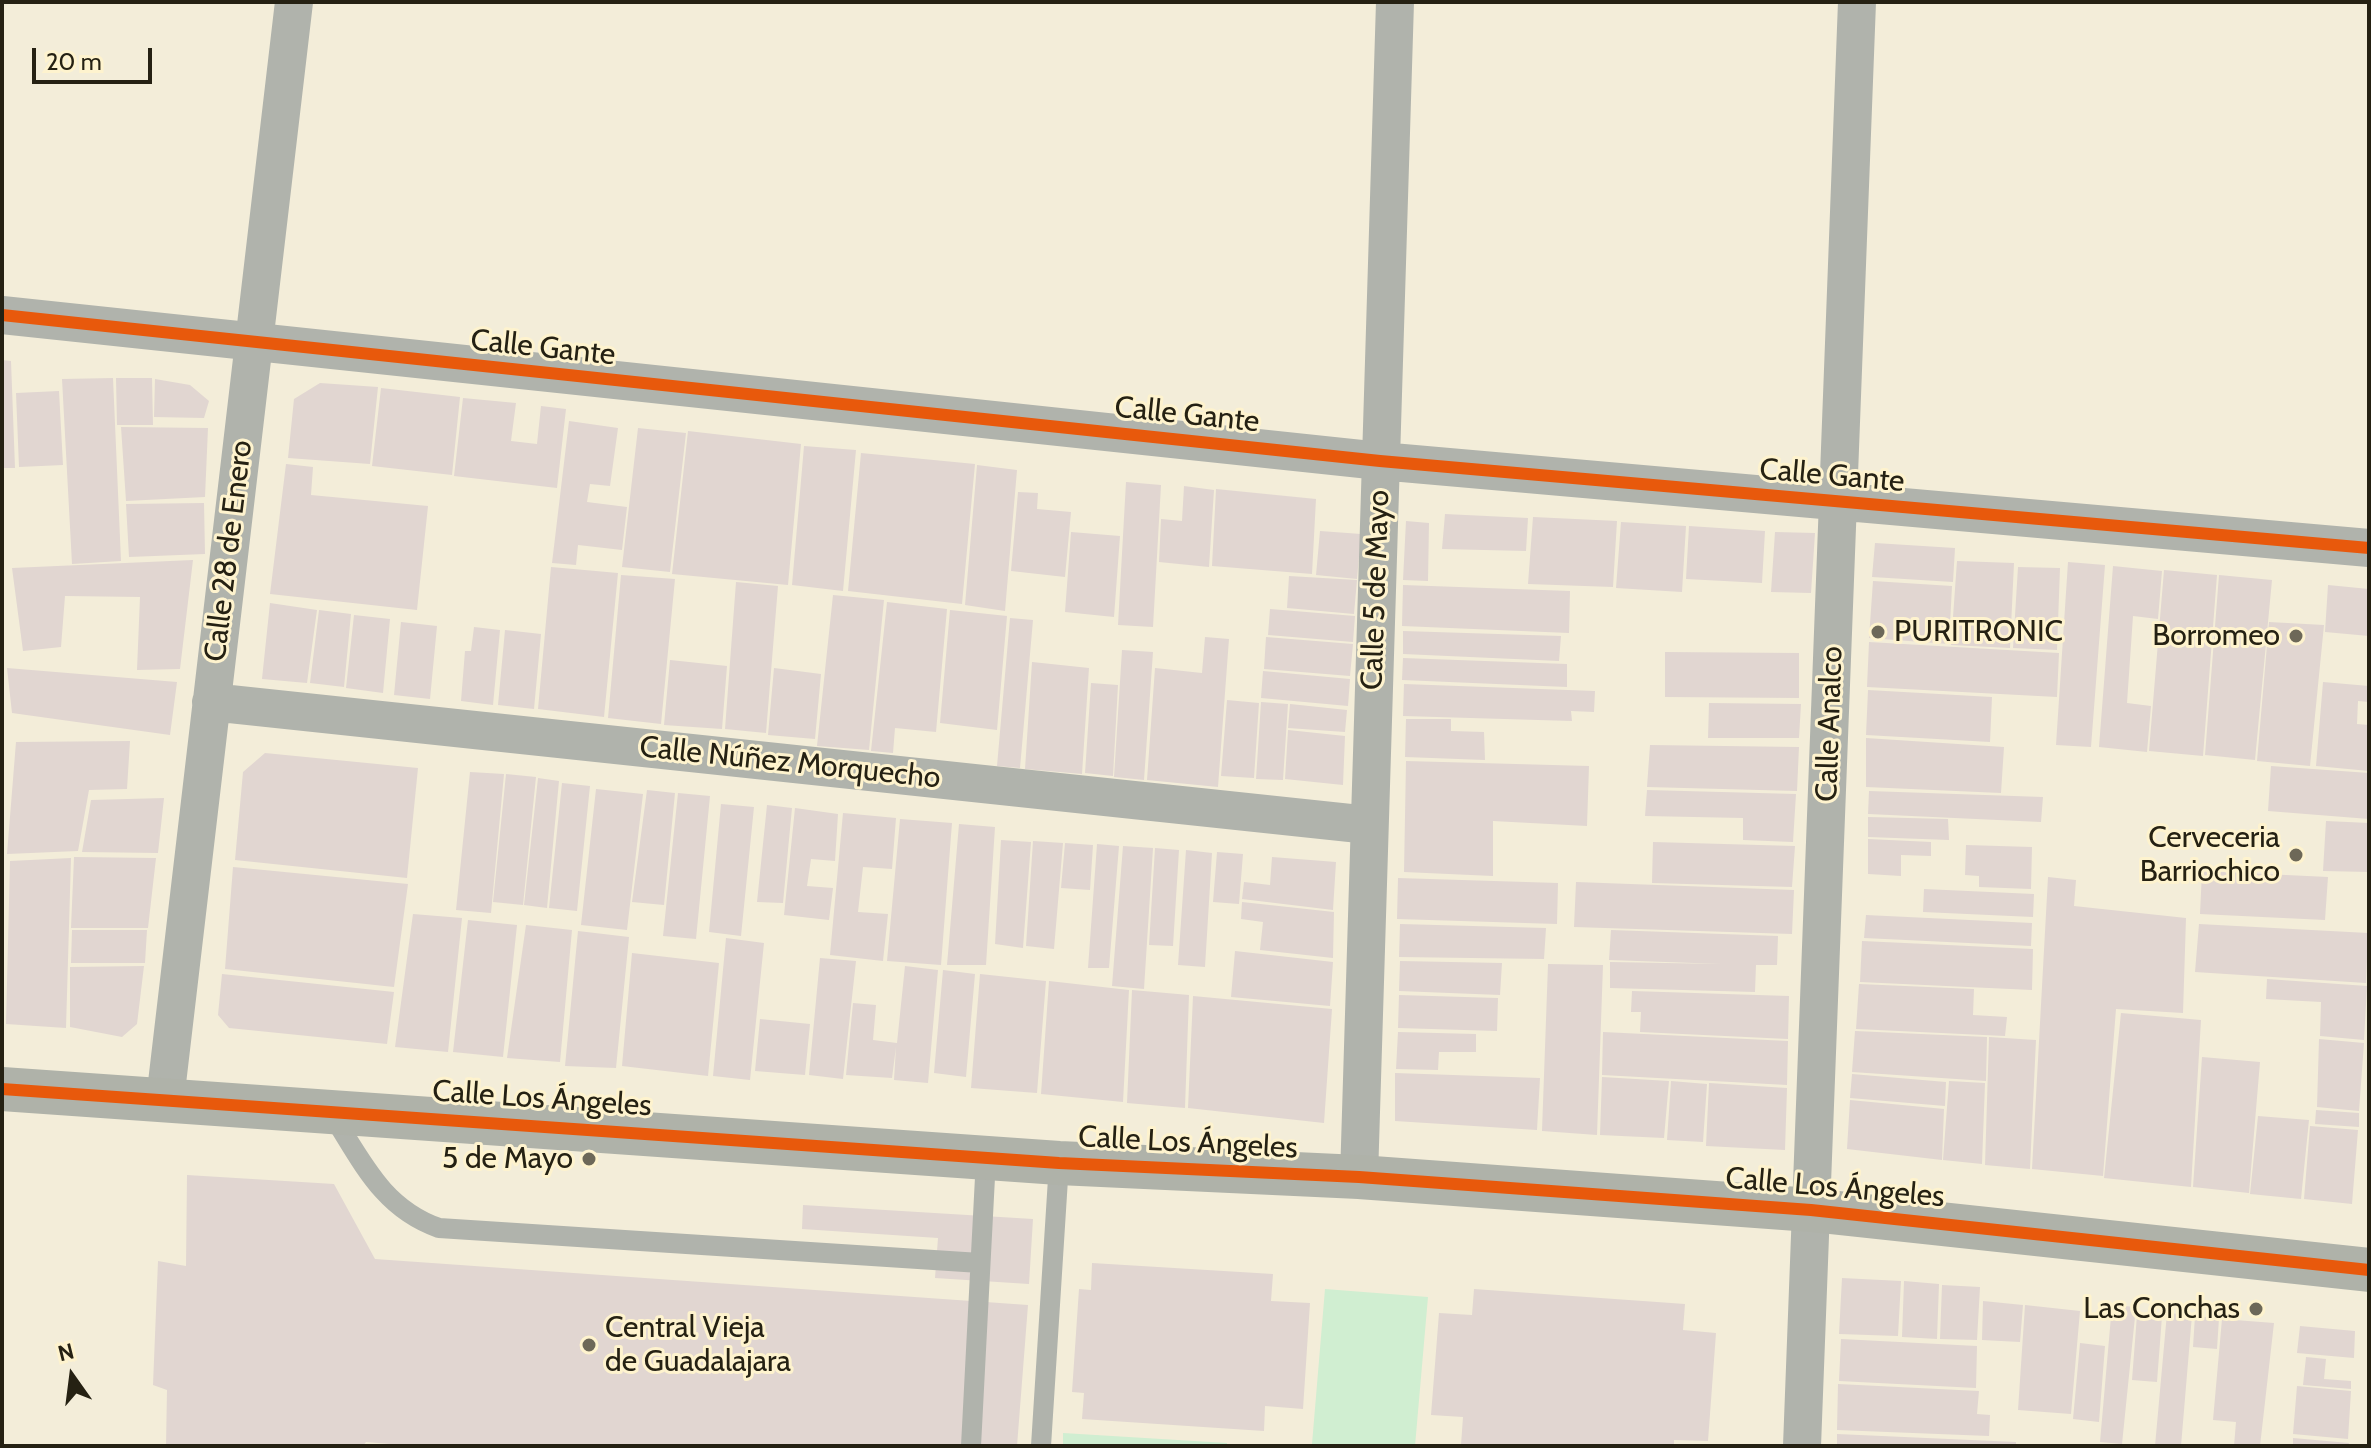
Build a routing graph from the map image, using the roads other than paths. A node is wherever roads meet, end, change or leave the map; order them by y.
1 (294, 2) edge
2 (1395, 2) edge
3 (1857, 2) edge
4 (2, 315) edge
5 (253, 344) junction
6 (1380, 461) junction
7 (1839, 503) junction
8 (2369, 548) edge
9 (211, 702) junction
10 (1369, 825) junction
11 (2, 1089) edge
12 (165, 1100) junction
13 (329, 1110) junction
14 (986, 1158) junction
15 (1059, 1163) junction
16 (1359, 1177) junction
17 (1811, 1210) junction
18 (980, 1263) junction
19 (2369, 1270) edge
20 (971, 1446) edge
21 (1041, 1446) edge
22 (1802, 1446) edge

1 - 5 street, Calle 28 de Enero
2 - 6 street, Calle 5 de Mayo
3 - 7 street, Calle Analco
4 - 5 street, Calle Gante
5 - 6 street, Calle Gante
5 - 9 street, Calle 28 de Enero
6 - 7 street, Calle Gante
6 - 10 street, Calle 5 de Mayo
7 - 8 street, Calle Gante
7 - 17 street, Calle Analco
9 - 10 street, Calle Núñez Morquecho
9 - 12 street, Calle 28 de Enero
10 - 16 street, Calle 5 de Mayo
11 - 12 street, Calle Los Ángeles
12 - 13 street, Calle Los Ángeles
13 - 14 street, Calle Los Ángeles
13 - 18 lane
14 - 15 street, Calle Los Ángeles
14 - 18 lane
15 - 16 street, Calle Los Ángeles
15 - 21 lane
16 - 17 street, Calle Los Ángeles
17 - 19 street, Calle Los Ángeles
17 - 22 street, Calle Analco
18 - 20 lane

